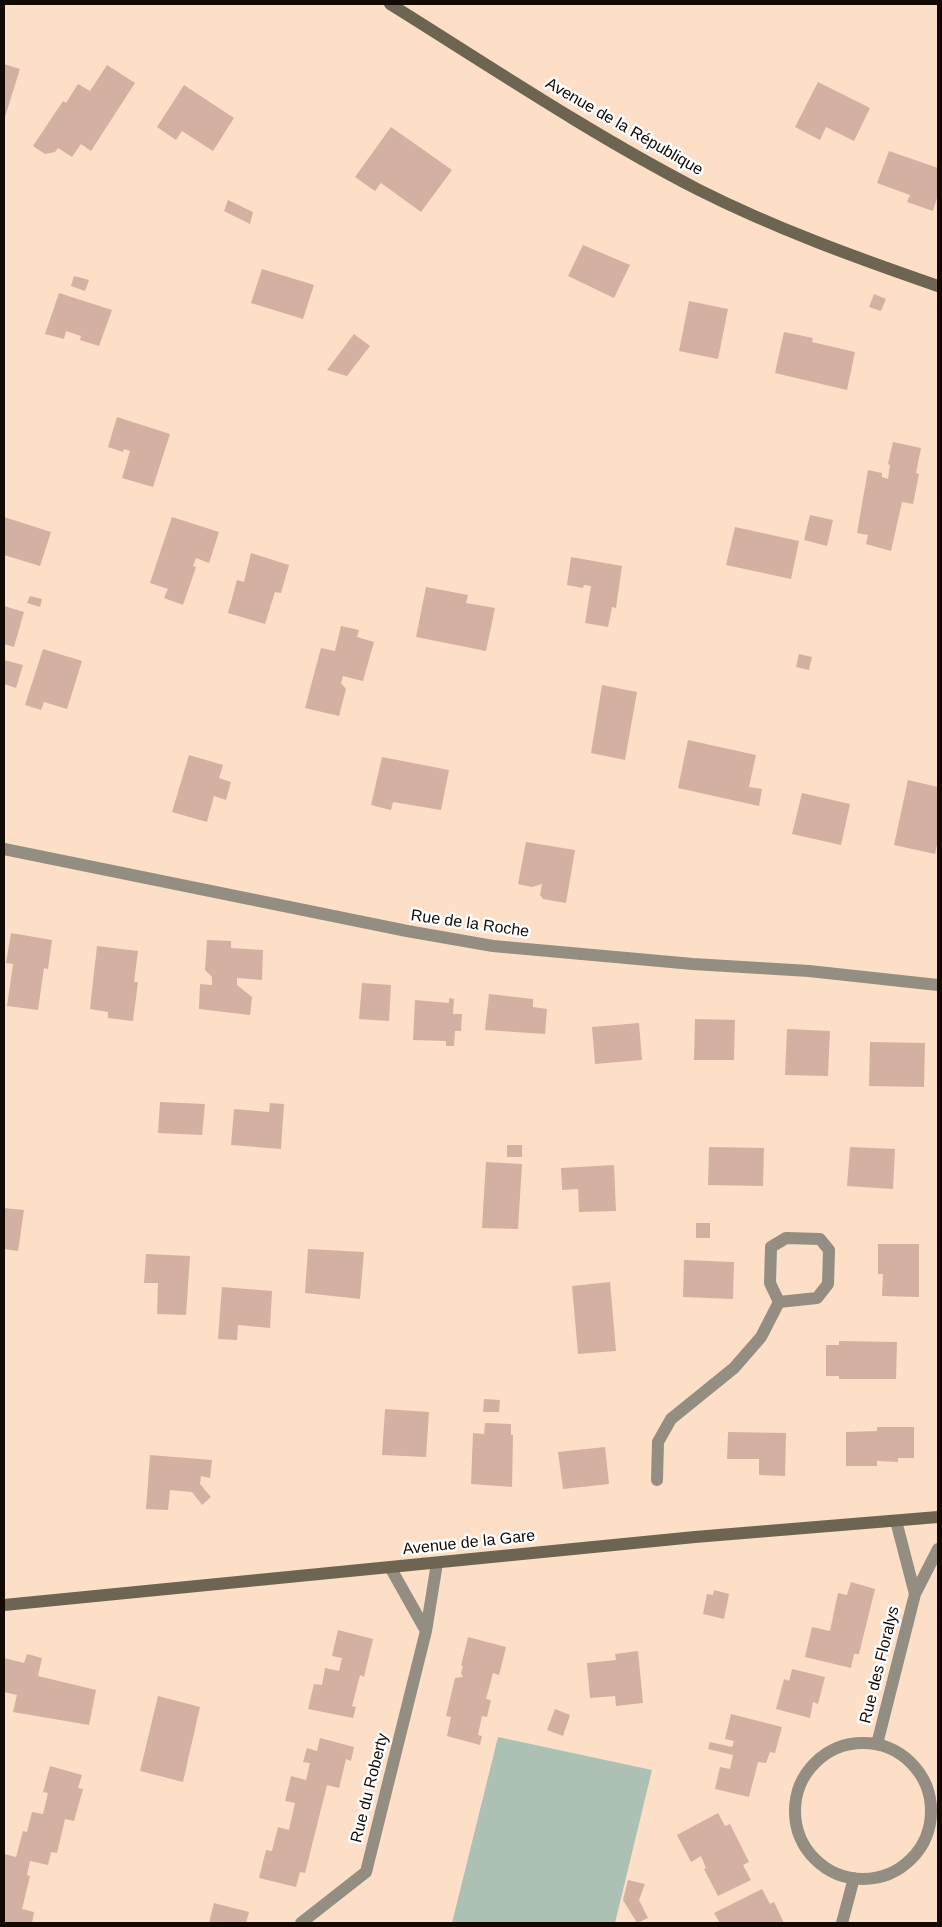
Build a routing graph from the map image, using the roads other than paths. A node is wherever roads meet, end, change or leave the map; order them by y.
1 (390, 4) edge
2 (938, 286) edge
3 (4, 850) edge
4 (938, 985) edge
5 (779, 1302) junction
6 (657, 1480) dead end
7 (938, 1517) edge
8 (896, 1521) junction
9 (938, 1549) edge
10 (437, 1562) junction
11 (390, 1567) junction
12 (915, 1594) junction
13 (4, 1605) edge
14 (426, 1631) junction
15 (877, 1744) junction
16 (854, 1878) junction
17 (301, 1923) edge
18 (842, 1923) edge

1 - 2 street, Avenue de la République
3 - 4 street, Rue de la Roche
5 - 5 street
5 - 6 street
7 - 8 street, Avenue de la Gare
8 - 10 street, Avenue de la Gare
8 - 12 street, Rue des Floralys
9 - 12 street, Rue des Floralys
10 - 11 street, Avenue de la Gare
10 - 14 street, Rue du Roberty
11 - 13 street, Avenue de la Gare
11 - 14 street
12 - 15 street, Rue des Floralys
14 - 17 street, Rue du Roberty
15 - 16 street, Rue des Floralys
15 - 16 street, Rue des Floralys
16 - 18 street

